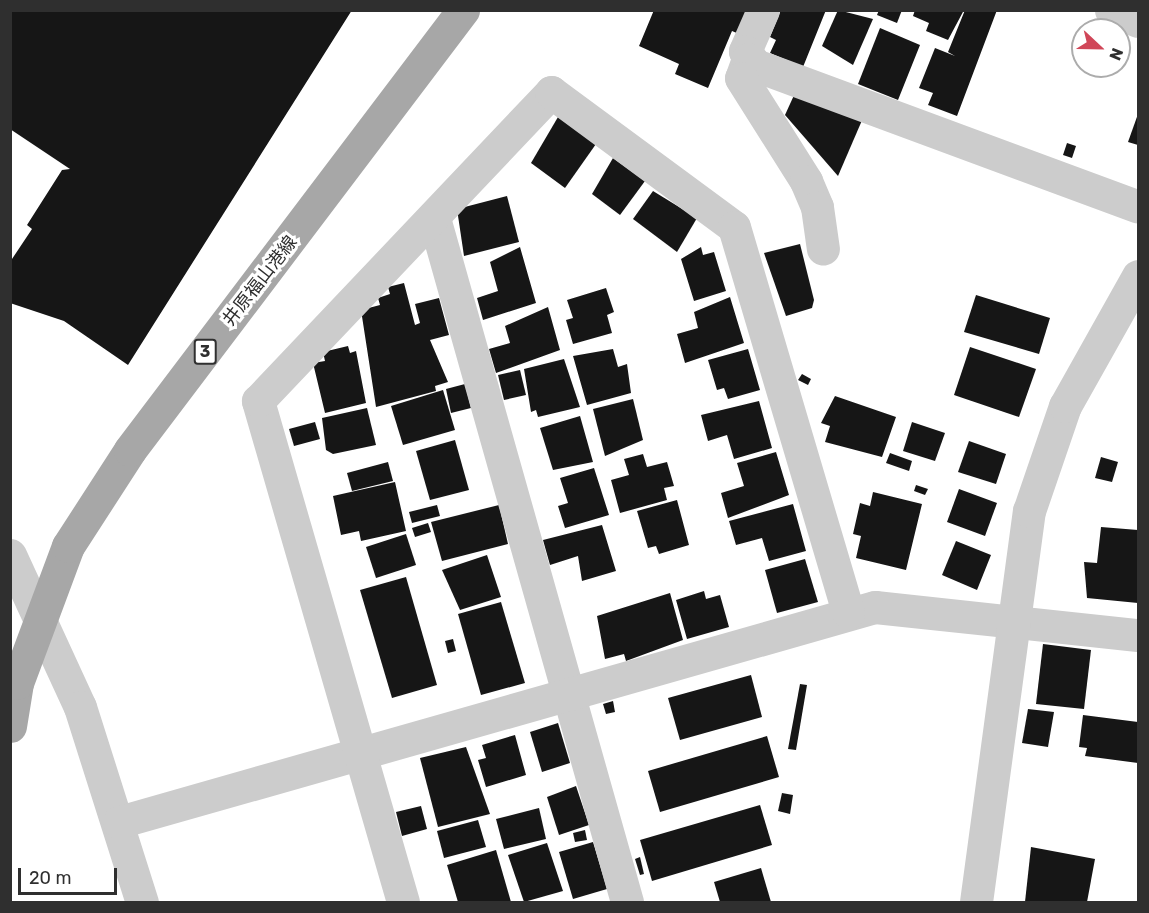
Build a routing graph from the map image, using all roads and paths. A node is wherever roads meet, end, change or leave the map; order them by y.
1 (463, 10) edge
2 (763, 10) edge
3 (1111, 10) edge
4 (1138, 21) edge
5 (748, 59) junction
6 (1138, 207) edge
7 (434, 218) junction
8 (823, 249) dead end
9 (1138, 276) edge
10 (10, 555) edge
11 (848, 613) junction
12 (1011, 619) junction
13 (39, 621) junction
14 (1138, 635) edge
15 (570, 697) junction
16 (10, 726) edge
17 (362, 755) junction
18 (119, 822) junction
19 (142, 903) edge
20 (403, 903) edge
21 (627, 903) edge
22 (976, 903) edge

1 - 13 main road, 井原福山港線 / 3
2 - 5 street
3 - 4 street
5 - 6 street
5 - 8 street
7 - 11 street
7 - 15 street
7 - 17 street
9 - 12 street
10 - 13 street
11 - 12 street
11 - 15 street
12 - 14 street
12 - 22 street
13 - 16 main road, 井原福山港線 / 3
13 - 18 street
15 - 17 street
15 - 21 street
17 - 18 street
17 - 20 street
18 - 19 street

